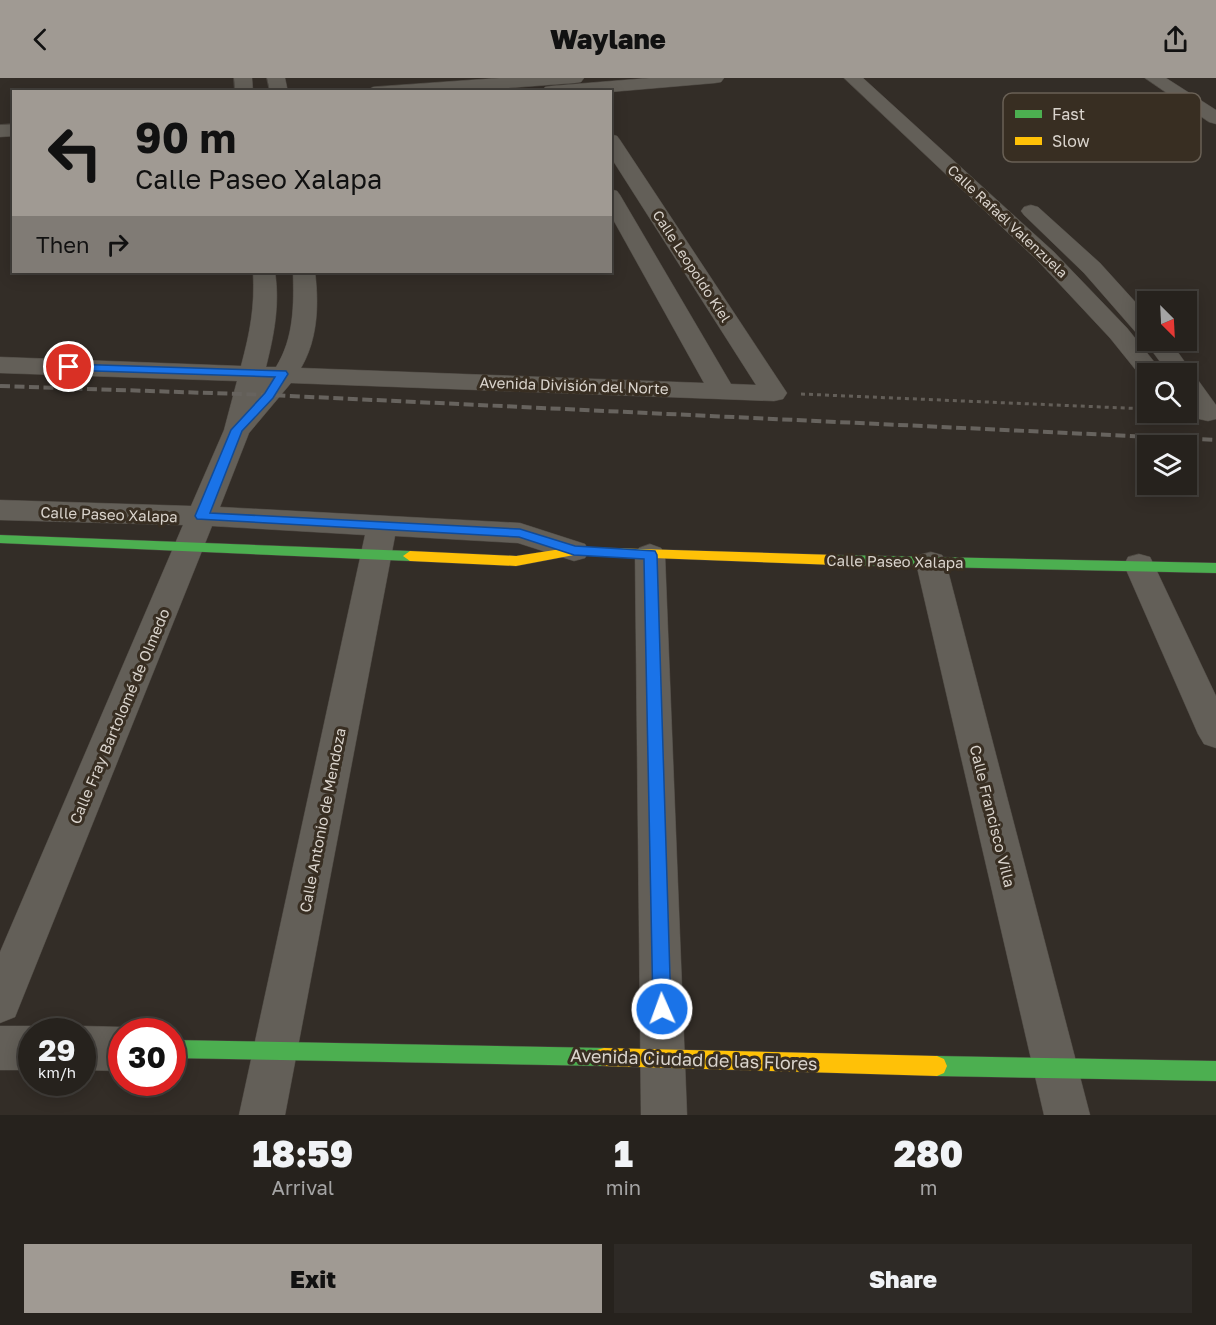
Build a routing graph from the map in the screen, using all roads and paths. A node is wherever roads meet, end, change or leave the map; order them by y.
1 (715, 78) edge
2 (853, 78) edge
3 (1154, 78) edge
4 (1184, 78) edge
5 (575, 83) edge
6 (547, 86) edge
7 (431, 90) edge
8 (1177, 93) edge
9 (1216, 98) edge
10 (1201, 108) edge
11 (1216, 118) edge
12 (612, 143) edge
13 (1016, 197) dead end
14 (612, 198) edge
15 (1092, 268) junction
16 (1062, 271) junction
17 (264, 273) edge
18 (304, 273) edge
19 (1137, 319) edge
20 (1164, 351) edge
21 (1142, 363) edge
22 (1174, 363) edge
23 (0, 365) edge
24 (252, 373) junction
25 (283, 374) junction
26 (723, 391) junction
27 (774, 393) junction
28 (1197, 396) edge
29 (1137, 409) edge
30 (1208, 413) dead end
31 (237, 430) junction
32 (0, 510) edge
33 (196, 532) junction
34 (0, 540) edge
35 (379, 541) junction
36 (574, 551) joint
37 (650, 555) junction
38 (931, 563) junction
39 (1139, 565) junction
40 (1216, 568) edge
41 (1216, 734) edge
42 (0, 1002) edge
43 (0, 1048) edge
44 (18, 1048) edge
45 (186, 1049) edge
46 (277, 1049) junction
47 (663, 1057) junction
48 (1054, 1070) junction
49 (1216, 1071) edge
50 (262, 1115) edge
51 (664, 1115) edge
52 (1067, 1115) edge

1 - 5 street
2 - 16 street, Calle Rafaél Valenzuela
3 - 8 street
4 - 9 street
5 - 6 street
6 - 7 street
10 - 11 street
12 - 27 street, Calle Leopoldo Kiel
13 - 15 street, Calle Rafaél Valenzuela
14 - 26 street
15 - 16 street
15 - 19 street, Calle Rafaél Valenzuela
16 - 21 street, Calle Rafaél Valenzuela
17 - 24 street
18 - 25 street
20 - 22 street
23 - 24 street, Avenida División del Norte
24 - 25 street, Avenida División del Norte
24 - 31 street
25 - 26 street, Avenida División del Norte
25 - 31 street
26 - 27 street, Avenida División del Norte
27 - 29 path
28 - 30 street
31 - 33 street, Calle Fray Bartolomé de Olmedo
32 - 33 street, Calle Paseo Xalapa
33 - 34 street, Calle Paseo Xalapa
33 - 35 street, Calle Paseo Xalapa
33 - 42 street, Calle Fray Bartolomé de Olmedo
35 - 36 street, Calle Paseo Xalapa
35 - 46 street, Calle Antonio de Mendoza
36 - 37 street, Calle Paseo Xalapa
37 - 38 street, Calle Paseo Xalapa
37 - 47 street
38 - 39 street, Calle Paseo Xalapa
38 - 48 street, Calle Francisco Villa
39 - 40 street, Calle Paseo Xalapa
39 - 41 street
43 - 44 street
45 - 46 street, Avenida Ciudad de las Flores
46 - 47 street, Avenida Ciudad de las Flores
46 - 50 street, Calle Antonio de Mendoza
47 - 48 street, Avenida Ciudad de las Flores
47 - 51 street
48 - 49 street, Avenida Ciudad de las Flores
48 - 52 street, Calle Francisco Villa

